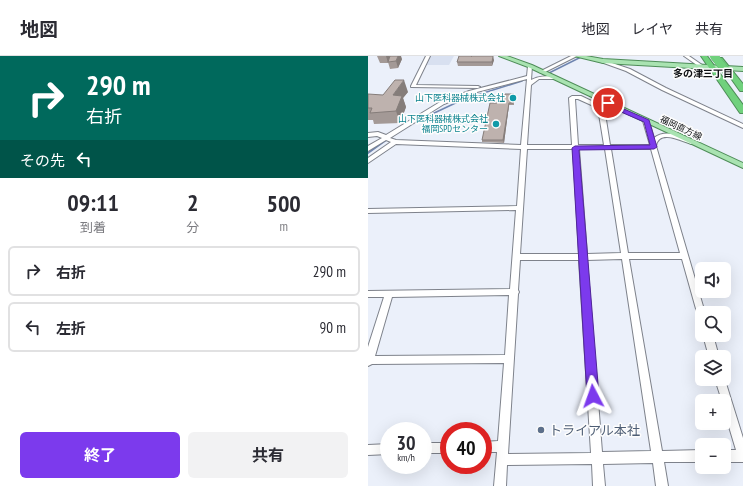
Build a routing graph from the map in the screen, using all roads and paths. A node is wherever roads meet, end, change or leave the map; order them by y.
1 (428, 56) edge
2 (502, 56) edge
3 (576, 56) edge
4 (686, 56) edge
5 (704, 56) edge
6 (709, 56) edge
7 (714, 56) edge
8 (718, 56) edge
9 (603, 61) junction
10 (530, 66) junction
11 (703, 67) junction
12 (713, 68) junction
13 (727, 68) junction
14 (743, 69) edge
15 (541, 72) junction
16 (554, 78) junction
17 (529, 80) junction
18 (489, 87) junction
19 (743, 89) edge
20 (743, 96) edge
21 (743, 108) edge
22 (743, 111) edge
23 (646, 121) junction
24 (743, 126) edge
25 (368, 135) edge
26 (385, 138) junction
27 (394, 141) junction
28 (691, 142) junction
29 (524, 147) junction
30 (654, 147) junction
31 (368, 148) edge
32 (575, 148) junction
33 (608, 148) junction
34 (368, 161) edge
35 (743, 166) edge
36 (520, 208) junction
37 (368, 211) edge
38 (583, 256) junction
39 (625, 256) junction
40 (684, 256) junction
41 (518, 257) junction
42 (515, 292) junction
43 (368, 294) edge
44 (389, 294) junction
45 (699, 306) edge
46 (369, 359) edge
47 (509, 359) junction
48 (722, 386) edge
49 (503, 446) junction
50 (492, 447) edge
51 (380, 449) edge
52 (368, 450) edge
53 (657, 456) junction
54 (695, 456) edge
55 (731, 456) edge
56 (743, 456) edge
57 (597, 458) junction
58 (502, 460) junction
59 (500, 486) edge
60 (599, 486) edge
61 (662, 486) edge

1 - 18 street
2 - 10 main road, 福岡直方線
3 - 9 main road
3 - 15 street
4 - 11 street
5 - 12 highway
6 - 21 highway
7 - 20 highway, bridge
8 - 13 highway
9 - 11 main road
9 - 24 street
10 - 15 main road, 福岡直方線
10 - 17 street
11 - 12 main road
12 - 13 main road
12 - 22 highway
13 - 14 main road
13 - 19 highway
15 - 16 main road, 福岡直方線
16 - 17 street
16 - 23 main road, 福岡直方線
17 - 18 street
17 - 29 street
18 - 26 street
23 - 28 main road, 福岡直方線
23 - 30 street
25 - 26 street
26 - 27 street
26 - 31 street
27 - 29 street
27 - 34 street
28 - 30 street
28 - 35 main road, 福岡直方線
29 - 32 street
29 - 36 street
30 - 33 street
30 - 40 street
32 - 33 street
32 - 33 street
32 - 38 street
33 - 39 street
36 - 37 street
36 - 41 street
38 - 39 street
38 - 41 street
38 - 57 street
39 - 40 street
39 - 53 street
40 - 45 street
41 - 42 street
42 - 44 street
42 - 47 street
43 - 44 street
44 - 46 street
46 - 47 street
47 - 49 street
48 - 56 street
49 - 50 street
49 - 58 street
51 - 52 street
53 - 54 street
53 - 57 street
53 - 61 street
55 - 56 street
57 - 58 street
57 - 60 street
58 - 59 street

